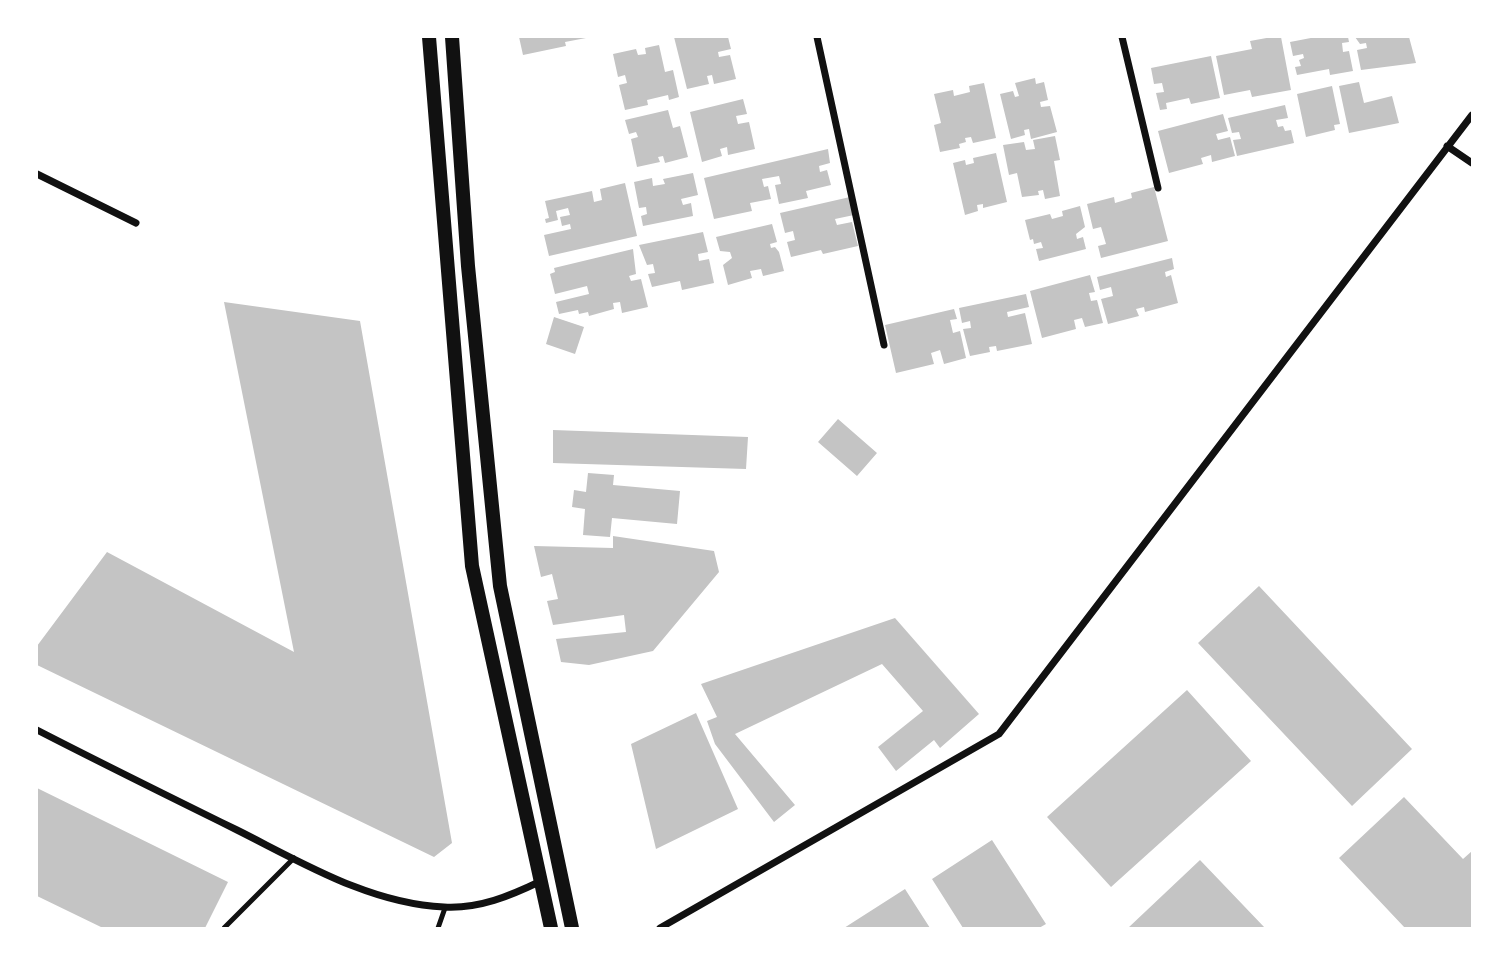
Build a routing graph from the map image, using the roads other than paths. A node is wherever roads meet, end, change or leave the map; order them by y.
1 (429, 37) edge
2 (452, 37) edge
3 (817, 37) edge
4 (1122, 37) edge
5 (1472, 116) edge
6 (1447, 146) junction
7 (1472, 163) edge
8 (37, 174) edge
9 (1158, 188) dead end
10 (136, 223) dead end
11 (884, 345) dead end
12 (37, 730) edge
13 (294, 858) junction
14 (541, 881) junction
15 (445, 908) junction
16 (224, 928) edge
17 (438, 928) edge
18 (551, 928) edge
19 (572, 928) edge
20 (660, 928) edge

1 - 14 main road
2 - 19 main road
3 - 11 street
4 - 9 street
5 - 6 street
6 - 7 street
6 - 20 street
8 - 10 street
12 - 13 street
13 - 15 street
13 - 16 lane
14 - 15 street
14 - 18 main road
15 - 17 lane

